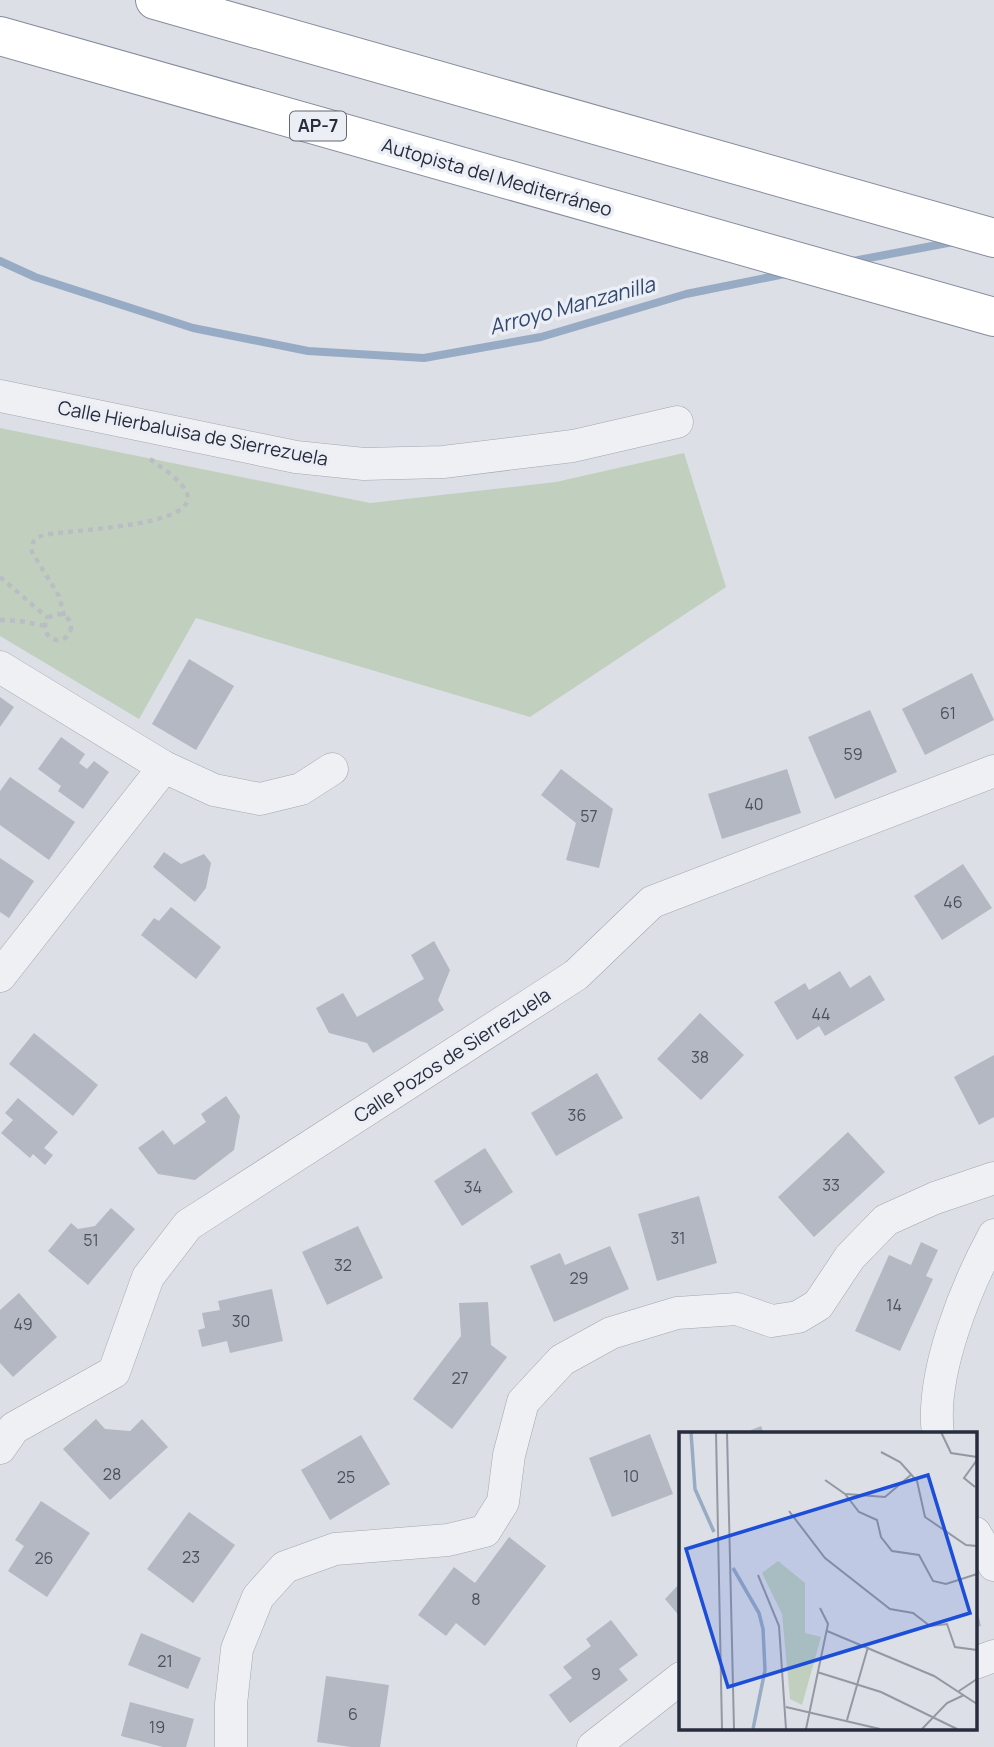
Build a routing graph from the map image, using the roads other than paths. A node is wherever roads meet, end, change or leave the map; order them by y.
1 (155, 0) edge
2 (0, 36) edge
3 (994, 238) edge
4 (994, 317) edge
5 (0, 396) edge
6 (677, 422) dead end
7 (0, 667) edge
8 (164, 767) junction
9 (332, 769) dead end
10 (994, 771) edge
11 (0, 976) edge
12 (994, 1178) edge
13 (994, 1236) edge
14 (938, 1432) edge
15 (0, 1448) edge
16 (976, 1536) edge
17 (994, 1564) edge
18 (994, 1656) edge
19 (976, 1663) edge
20 (679, 1680) edge
21 (231, 1747) edge
22 (593, 1747) edge

1 - 3 highway
2 - 4 highway, Autopista del Mediterráneo / AP-7
5 - 6 street, Calle Hierbaluisa de Sierrezuela
7 - 8 street
8 - 9 street
8 - 11 street
10 - 15 street, Calle Pozos de Sierrezuela
12 - 21 street
13 - 14 street
16 - 17 street
18 - 19 street
20 - 22 street

